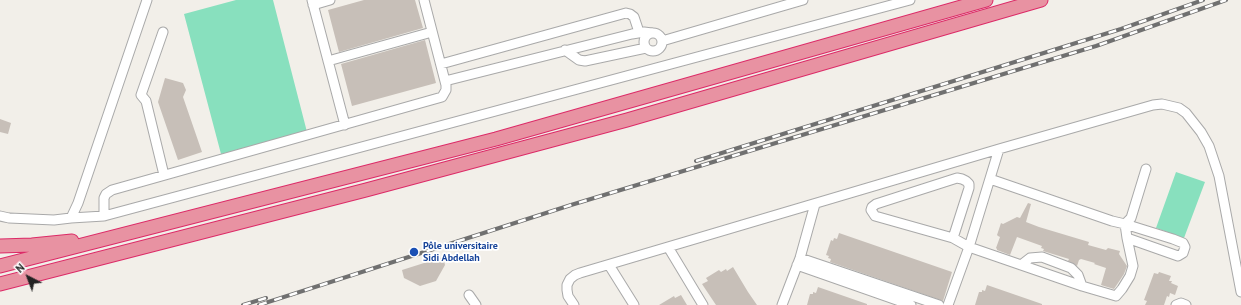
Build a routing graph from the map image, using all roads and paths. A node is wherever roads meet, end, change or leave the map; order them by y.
1 (147, 0) edge
2 (330, 0) edge
3 (424, 0) edge
4 (803, 0) edge
5 (910, 0) edge
6 (986, 0) edge
7 (1041, 0) edge
8 (313, 2) edge
9 (162, 32) dead end
10 (432, 32) junction
11 (639, 32) junction
12 (652, 33) junction
13 (662, 41) junction
14 (646, 48) junction
15 (565, 50) junction
16 (328, 61) junction
17 (441, 64) junction
18 (445, 81) junction
19 (345, 125) junction
20 (999, 149) junction
21 (1146, 169) dead end
22 (164, 175) junction
23 (990, 179) junction
24 (816, 204) junction
25 (0, 216) edge
26 (104, 216) junction
27 (71, 218) junction
28 (1125, 224) junction
29 (111, 237) junction
30 (953, 238) junction
31 (1127, 238) junction
32 (0, 246) edge
33 (668, 247) junction
34 (969, 247) junction
35 (798, 261) junction
36 (610, 265) junction
37 (1021, 265) junction
38 (0, 266) edge
39 (0, 284) edge
40 (1082, 286) junction
41 (1241, 292) edge
42 (469, 295) dead end
43 (476, 305) edge
44 (574, 305) edge
45 (634, 305) edge
46 (703, 305) edge
47 (782, 305) edge
48 (910, 305) edge
49 (939, 305) edge
50 (948, 305) edge
51 (1176, 305) edge
52 (1186, 305) edge

1 - 27 street
2 - 8 street
3 - 10 street
4 - 13 street
5 - 26 street
6 - 29 highway
7 - 39 highway
8 - 16 street
9 - 22 street
10 - 16 street
10 - 17 street
11 - 12 street
11 - 15 street
11 - 17 street
12 - 13 street
12 - 14 street
13 - 14 street
14 - 15 street
15 - 18 street
16 - 19 street
17 - 18 street
18 - 19 street
19 - 22 street
20 - 23 street
20 - 24 street
20 - 41 street
21 - 28 street
22 - 26 street
23 - 28 street
23 - 34 street
24 - 33 street
24 - 35 street
25 - 27 street
26 - 27 street
28 - 31 street
28 - 31 street
29 - 32 highway
29 - 38 highway
30 - 30 street
30 - 34 street
31 - 40 street
33 - 36 street
33 - 46 street
34 - 37 street
34 - 50 street
35 - 47 street
35 - 48 street
35 - 49 street
36 - 44 street
36 - 45 street
37 - 40 street
37 - 40 street
42 - 43 street
51 - 52 street

